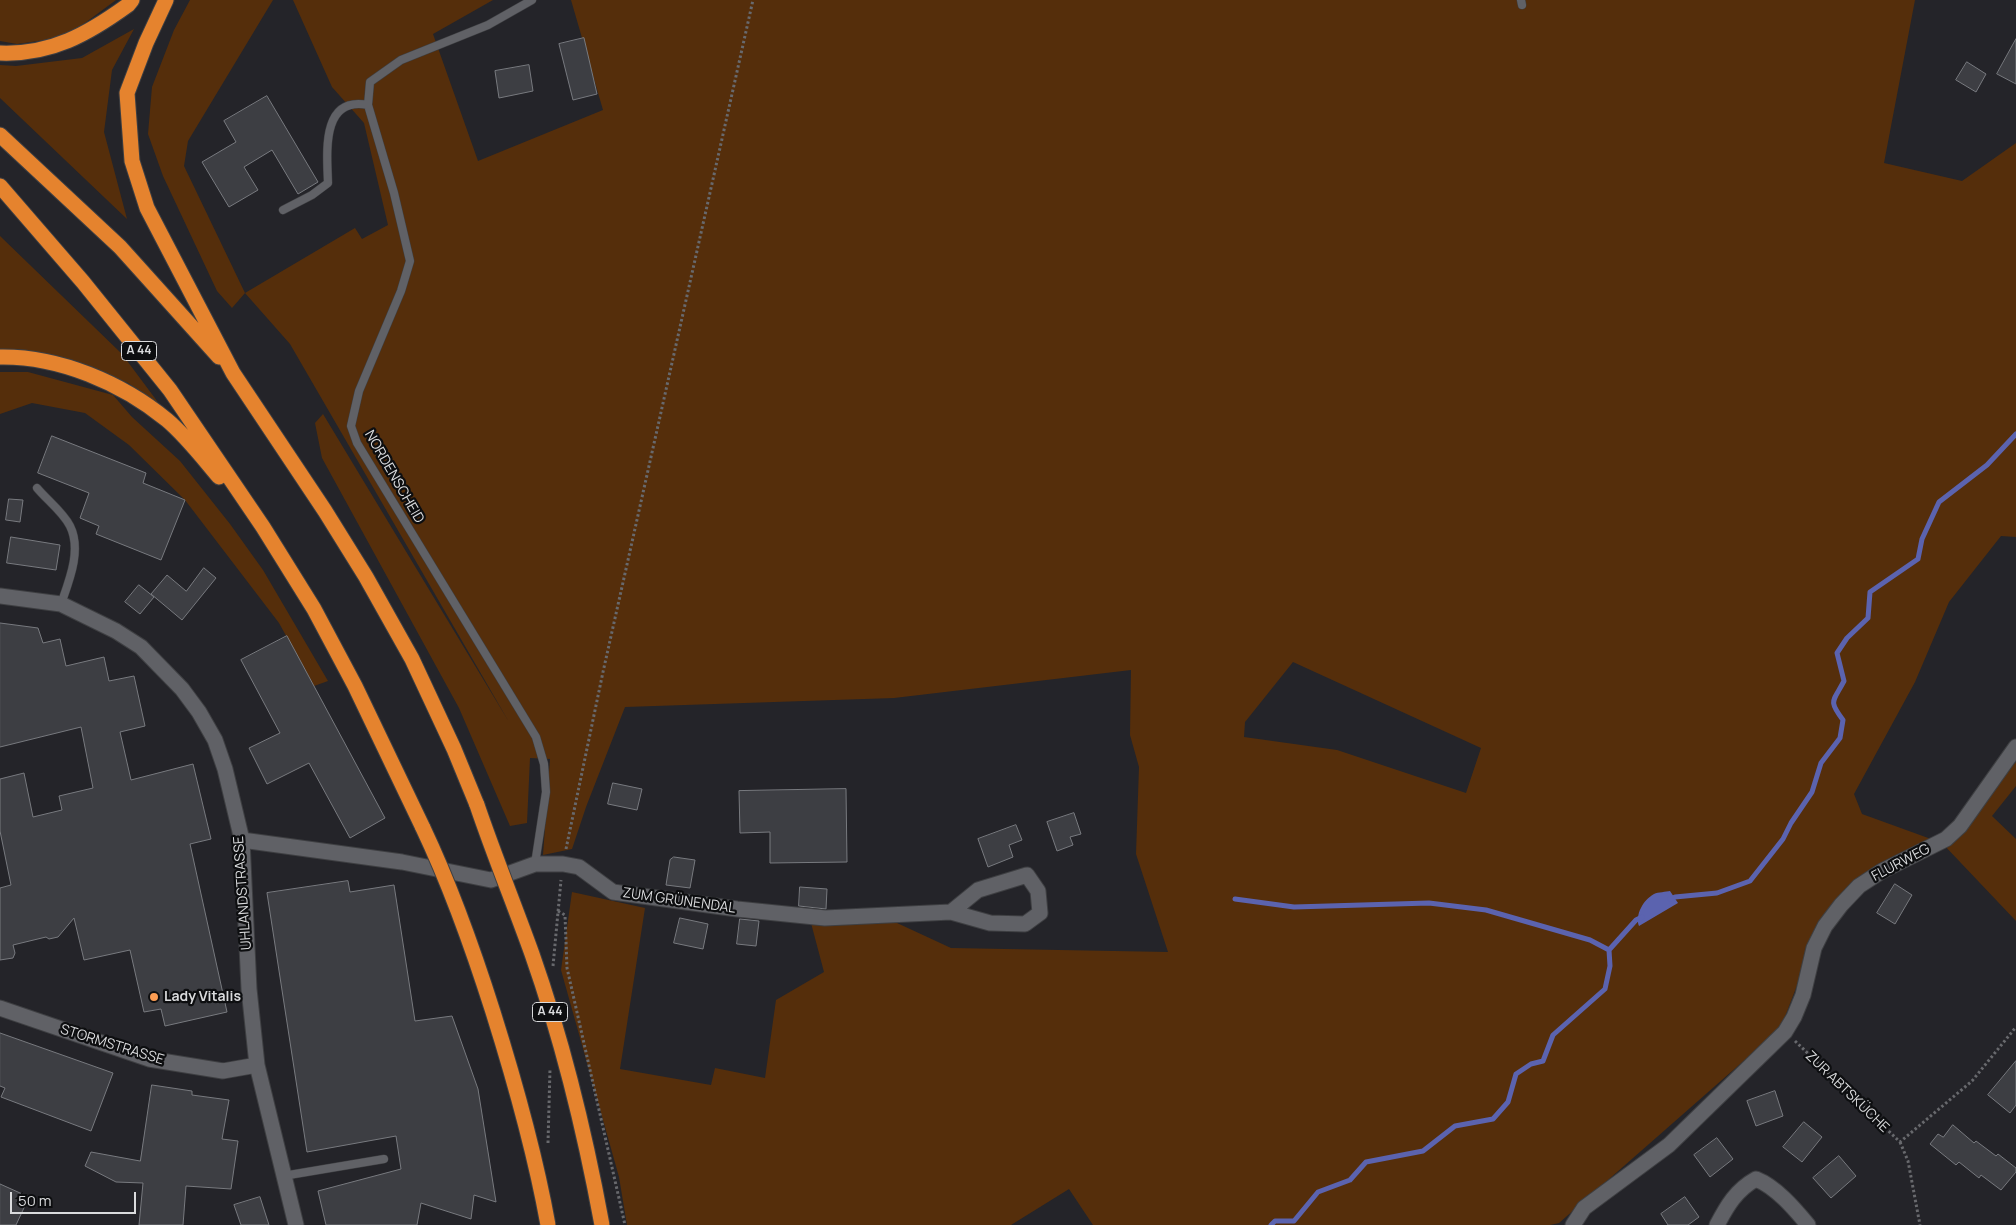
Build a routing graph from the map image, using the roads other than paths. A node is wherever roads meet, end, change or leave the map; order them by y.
1 (132, 0) edge
2 (166, 0) edge
3 (532, 0) edge
4 (0, 53) edge
5 (368, 105) junction
6 (0, 135) edge
7 (0, 186) edge
8 (283, 210) dead end
9 (0, 357) edge
10 (233, 373) junction
11 (36, 488) dead end
12 (263, 527) junction
13 (0, 596) edge
14 (61, 604) junction
15 (2016, 747) edge
16 (242, 840) junction
17 (534, 864) junction
18 (951, 912) junction
19 (0, 1008) edge
20 (256, 1065) junction
21 (384, 1159) dead end
22 (283, 1176) junction
23 (296, 1225) edge
24 (548, 1225) edge
25 (602, 1225) edge
26 (1574, 1225) edge
27 (1717, 1225) edge
28 (1808, 1225) edge

1 - 4 highway
2 - 10 highway
3 - 5 lane, NORDENSCHEID
5 - 8 lane
5 - 17 lane, NORDENSCHEID
6 - 10 highway, A 44
7 - 12 highway, A 44
9 - 12 highway
10 - 25 highway, A 44, bridge
11 - 14 lane
12 - 24 highway, A 44, bridge
13 - 14 street, UHLANDSTRASSE
14 - 16 street, UHLANDSTRASSE
15 - 26 street, FLURWEG
16 - 17 street, ZUM GRÜNENDAL
16 - 20 street, UHLANDSTRASSE
17 - 18 street, ZUM GRÜNENDAL
18 - 18 street, ZUM GRÜNENDAL
19 - 20 street, STORMSTRASSE
20 - 22 street, UHLANDSTRASSE
21 - 22 lane
22 - 23 street, UHLANDSTRASSE
27 - 28 street

